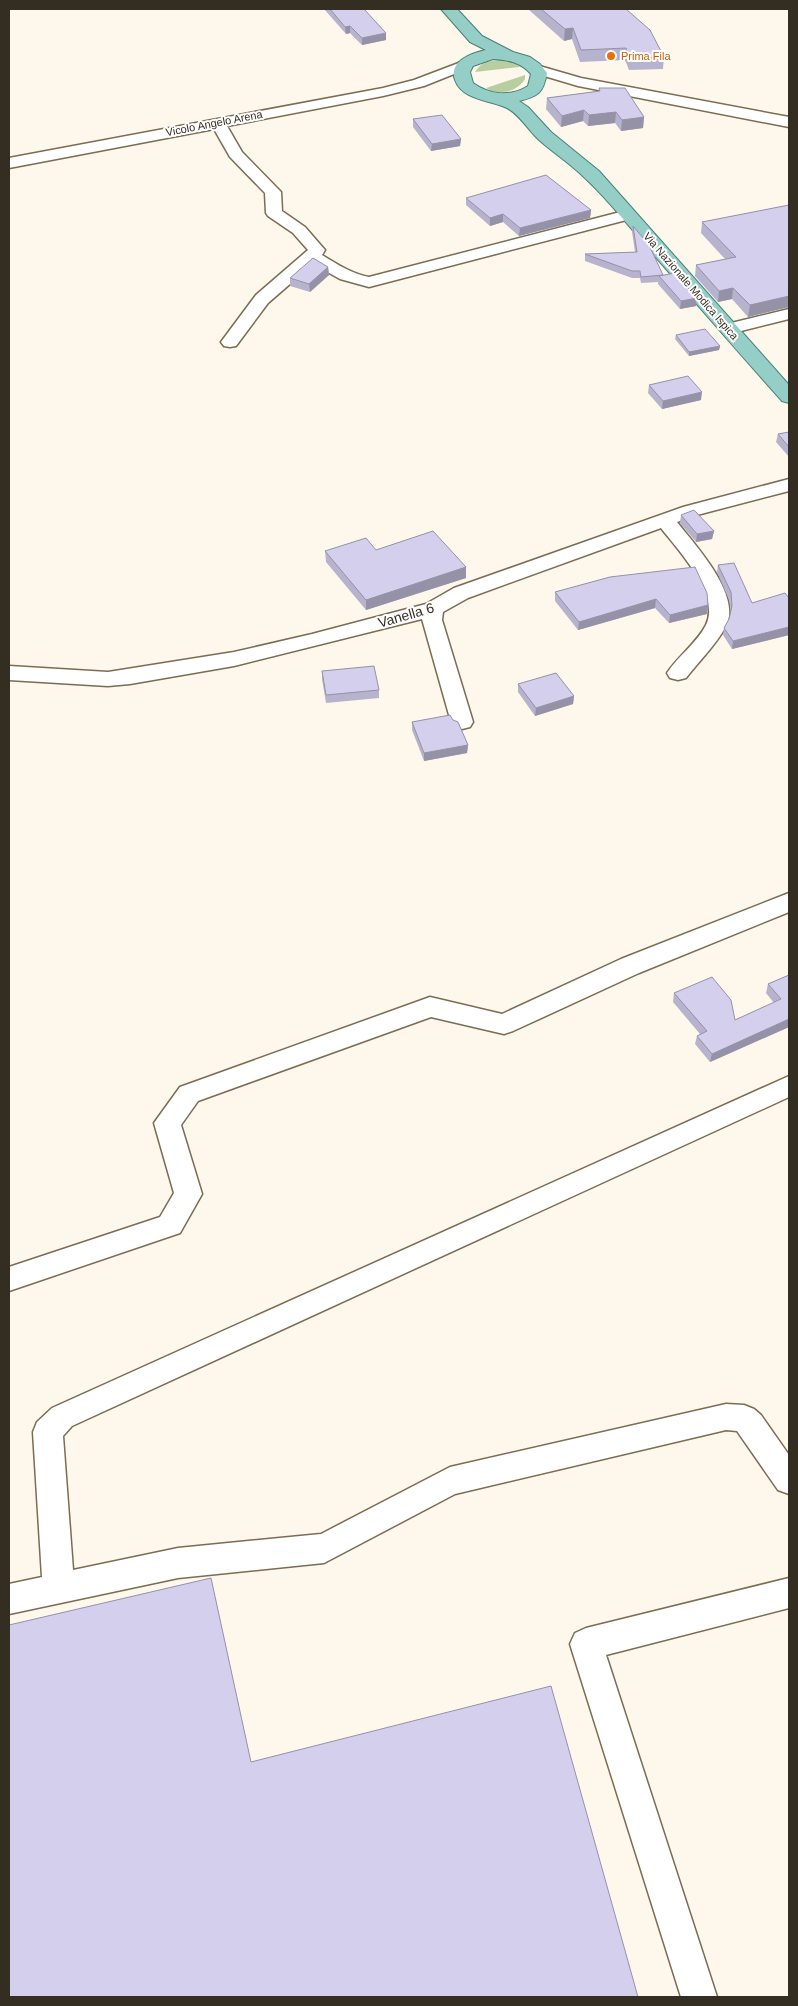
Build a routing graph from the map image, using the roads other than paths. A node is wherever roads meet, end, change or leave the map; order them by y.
1 (438, 9) edge
2 (449, 9) edge
3 (507, 55) junction
4 (465, 64) junction
5 (536, 69) junction
6 (578, 82) junction
7 (419, 83) junction
8 (468, 87) junction
9 (535, 89) junction
10 (492, 97) junction
11 (789, 122) edge
12 (218, 123) junction
13 (9, 163) edge
14 (593, 175) junction
15 (628, 215) junction
16 (312, 256) junction
17 (789, 314) edge
18 (729, 329) junction
19 (230, 342) dead end
20 (789, 398) edge
21 (789, 485) edge
22 (665, 520) junction
23 (433, 609) junction
24 (678, 672) dead end
25 (9, 673) edge
26 (462, 722) dead end
27 (789, 902) edge
28 (789, 1086) edge
29 (9, 1279) edge
30 (789, 1480) edge
31 (59, 1589) junction
32 (789, 1594) edge
33 (9, 1599) edge
34 (699, 1997) edge

1 - 4 main road
2 - 3 main road
3 - 4 main road
3 - 5 main road
4 - 7 street
4 - 8 main road
5 - 6 street
5 - 9 main road
6 - 9 street
6 - 11 street
7 - 8 street
7 - 12 street, Vicolo Angelo Arena
8 - 10 main road
9 - 10 main road
9 - 14 main road
10 - 14 main road
12 - 13 street, Vicolo Angelo Arena
12 - 16 street
14 - 15 main road, Via Nazionale Modica Ispica
15 - 16 street
15 - 18 main road, Via Nazionale Modica Ispica
16 - 19 street
17 - 18 street
18 - 20 main road, Via Nazionale Modica Ispica
21 - 22 street, Vanella 6
22 - 23 street, Vanella 6
22 - 24 street
23 - 25 street, Vanella 6
23 - 26 street
27 - 29 street
28 - 31 street
30 - 31 street
31 - 33 street
32 - 34 street

